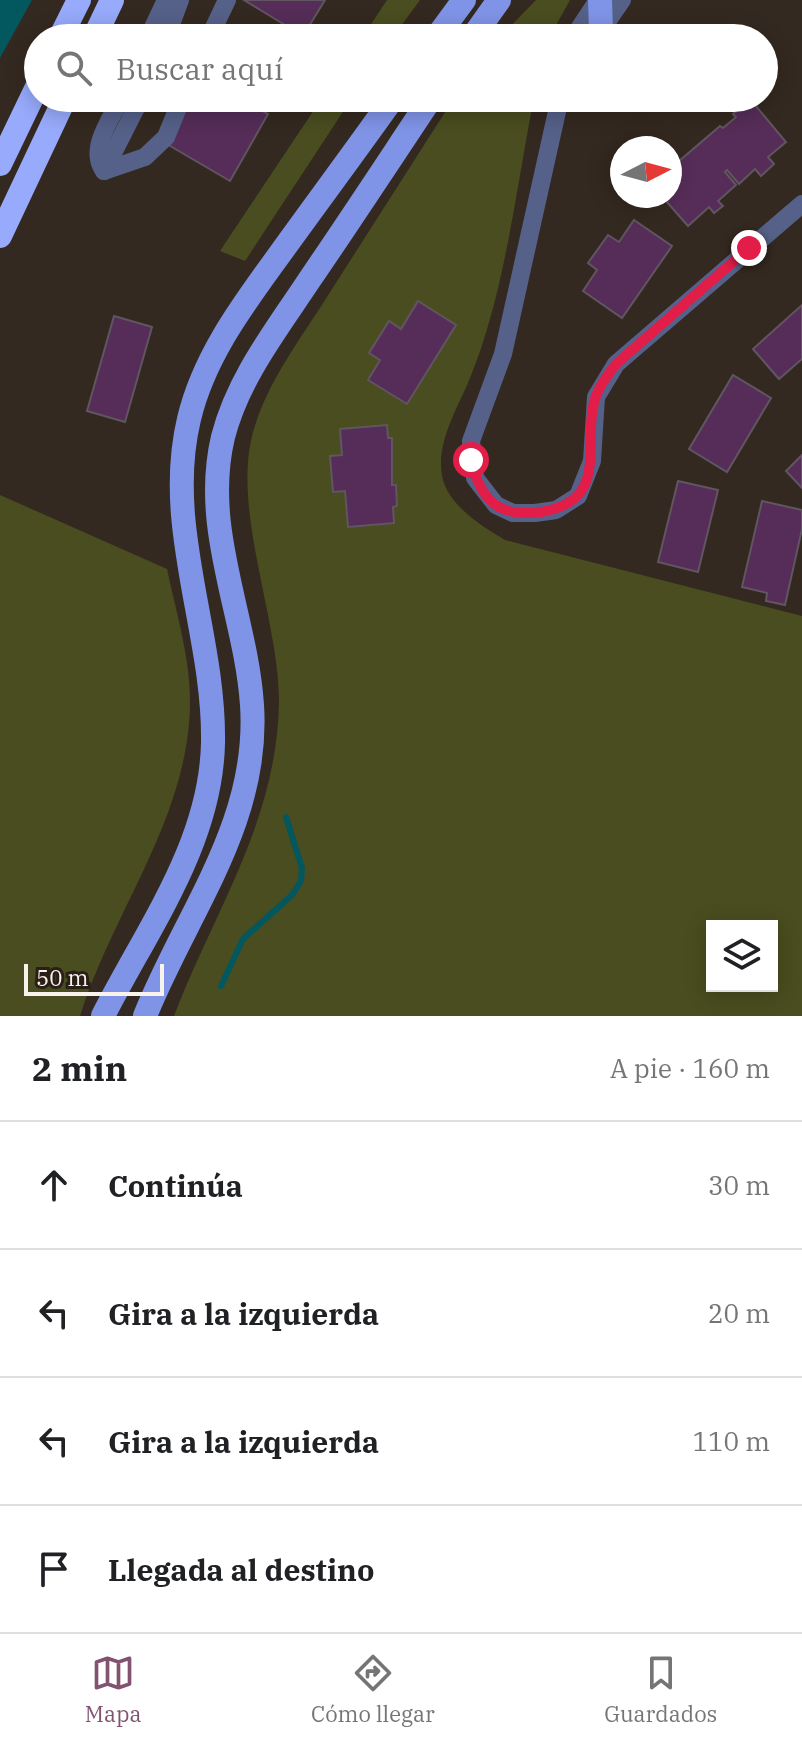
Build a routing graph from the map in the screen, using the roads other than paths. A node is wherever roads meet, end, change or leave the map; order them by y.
1 (79, 0) edge
2 (112, 0) edge
3 (166, 0) edge
4 (180, 0) edge
5 (227, 0) edge
6 (464, 0) edge
7 (499, 0) edge
8 (599, 0) edge
9 (622, 0) edge
10 (67, 24) edge
11 (101, 24) edge
12 (155, 24) edge
13 (171, 24) edge
14 (216, 24) edge
15 (446, 24) edge
16 (482, 24) edge
17 (583, 24) edge
18 (599, 24) edge
19 (606, 24) edge
20 (25, 112) edge
21 (58, 112) edge
22 (115, 112) edge
23 (134, 112) edge
24 (176, 112) edge
25 (383, 112) edge
26 (422, 112) edge
27 (558, 112) edge
28 (0, 164) edge
29 (104, 171) junction
30 (802, 204) edge
31 (0, 236) edge
32 (103, 1016) edge
33 (145, 1016) edge

1 - 10 highway
2 - 11 highway
3 - 12 street
4 - 13 street
5 - 14 street
6 - 15 main road
7 - 16 main road
8 - 17 street
8 - 18 main road
9 - 19 street
20 - 28 highway
21 - 31 highway
22 - 29 street
23 - 29 street
24 - 29 street
25 - 32 main road
26 - 33 main road
27 - 30 street

